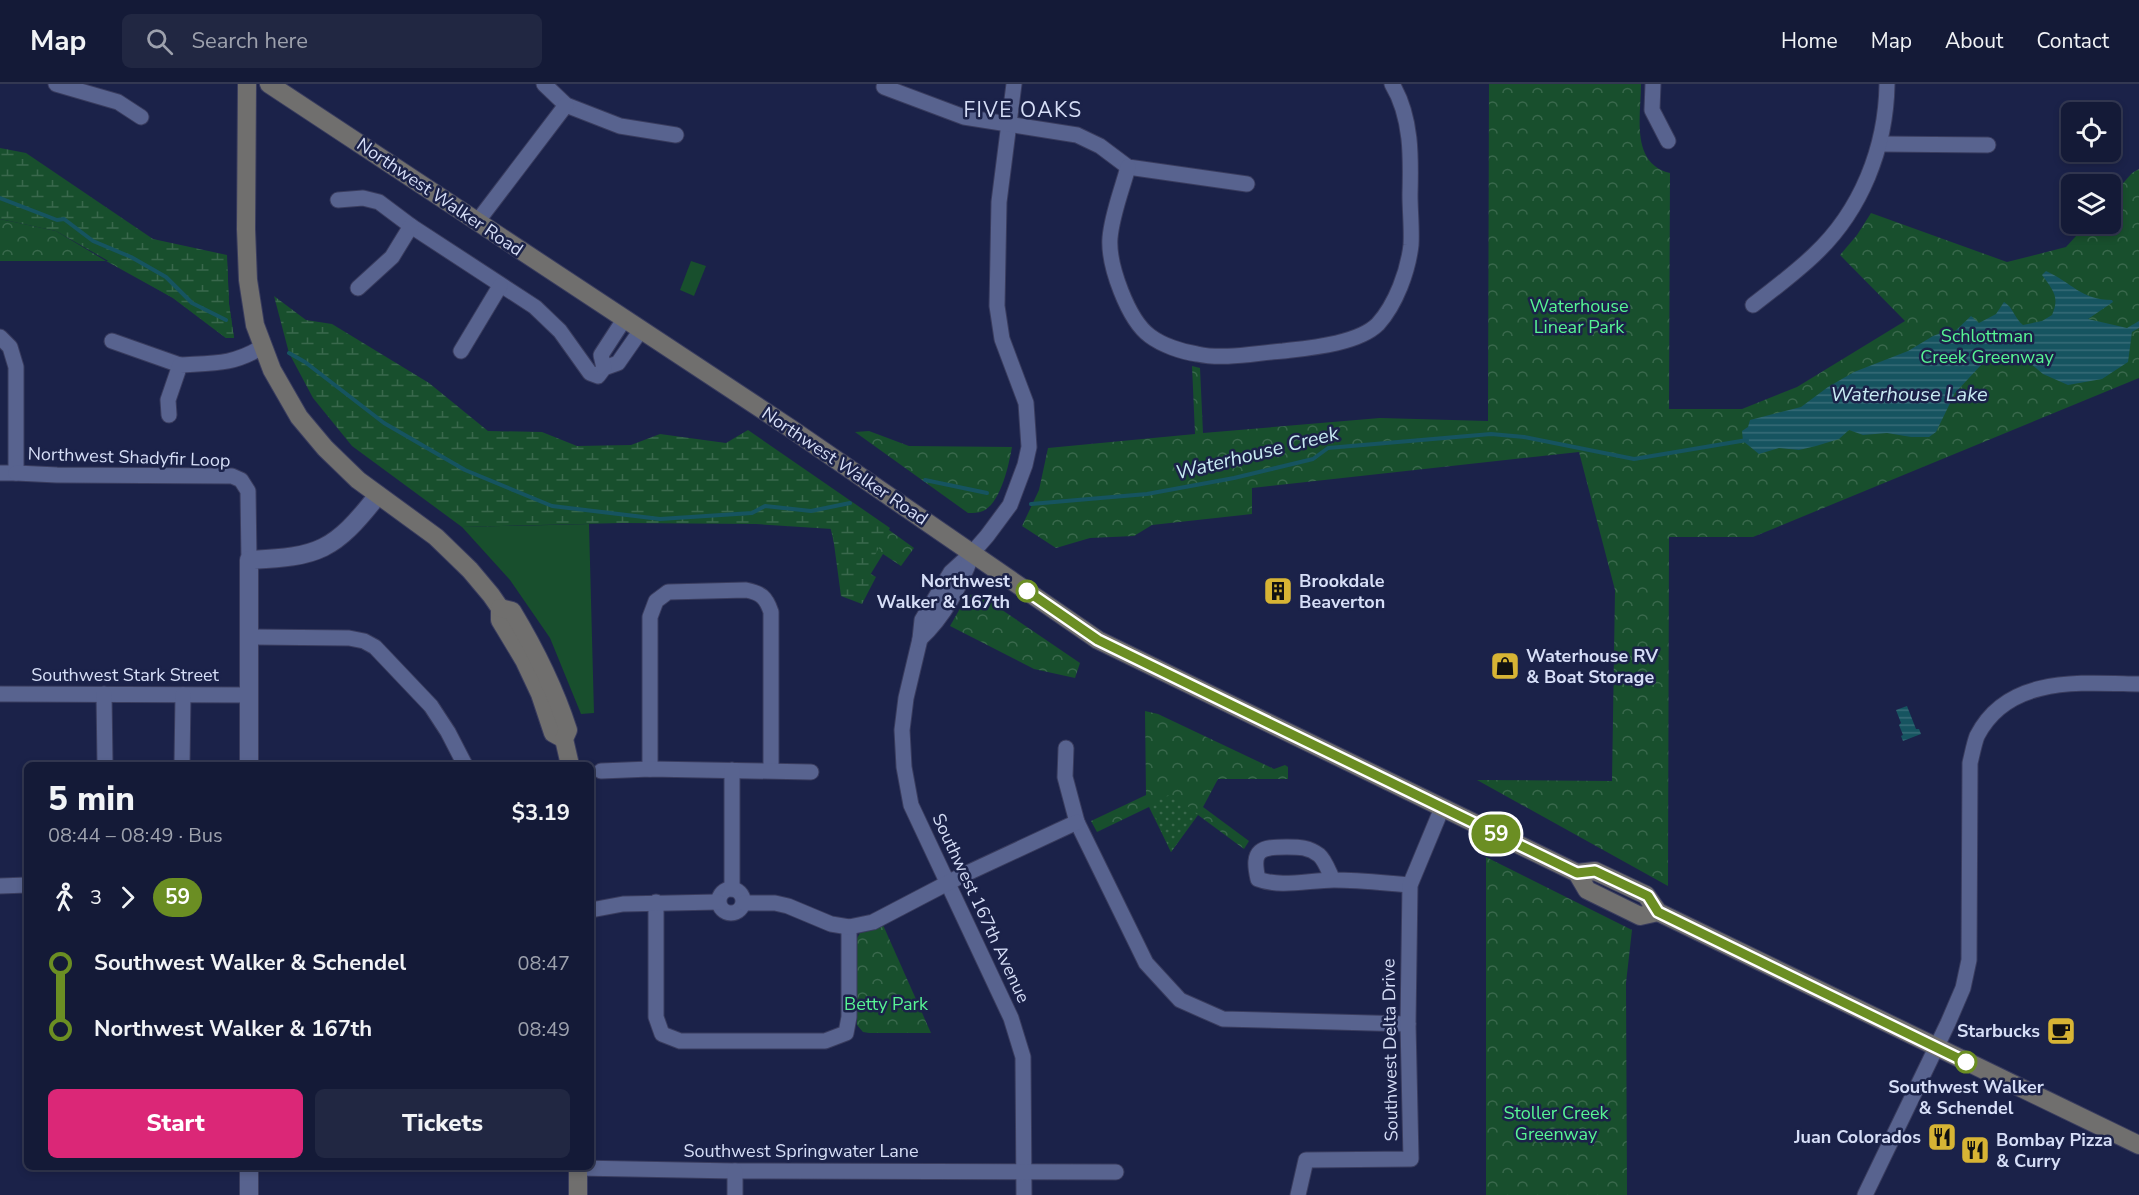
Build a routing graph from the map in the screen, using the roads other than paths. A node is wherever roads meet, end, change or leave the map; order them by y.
1 (56, 84) edge
2 (247, 84) edge
3 (269, 84) edge
4 (544, 84) edge
5 (1014, 84) edge
6 (1392, 84) edge
7 (1653, 84) edge
8 (1887, 84) edge
9 (884, 87) dead end
10 (566, 105) junction
11 (141, 117) dead end
12 (1008, 123) junction
13 (676, 135) dead end
14 (1668, 141) dead end
15 (1880, 144) junction
16 (1988, 145) dead end
17 (1128, 167) junction
18 (1247, 184) dead end
19 (338, 200) dead end
20 (477, 222) junction
21 (411, 226) junction
22 (500, 286) junction
23 (358, 288) dead end
24 (1753, 305) dead end
25 (625, 318) junction
26 (641, 330) junction
27 (0, 337) edge
28 (112, 341) dead end
29 (262, 347) junction
30 (461, 351) dead end
31 (180, 365) junction
32 (604, 368) junction
33 (169, 415) dead end
34 (8, 473) edge
35 (378, 495) junction
36 (973, 552) junction
37 (249, 560) junction
38 (249, 637) junction
39 (2139, 684) edge
40 (0, 694) edge
41 (104, 694) junction
42 (183, 695) junction
43 (249, 695) junction
44 (1066, 748) dead end
45 (105, 762) edge
46 (182, 762) edge
47 (249, 762) edge
48 (463, 762) edge
49 (569, 762) edge
50 (650, 769) junction
51 (732, 770) junction
52 (771, 770) junction
53 (601, 771) dead end
54 (811, 772) dead end
55 (1443, 808) junction
56 (1077, 822) junction
57 (1333, 880) junction
58 (947, 883) junction
59 (24, 885) edge
60 (1410, 885) junction
61 (0, 886) edge
62 (732, 889) junction
63 (656, 902) junction
64 (718, 902) junction
65 (744, 903) junction
66 (594, 909) edge
67 (849, 927) junction
68 (1408, 1024) junction
69 (1936, 1048) junction
70 (2139, 1145) edge
71 (594, 1168) edge
72 (249, 1170) edge
73 (578, 1170) edge
74 (1024, 1171) junction
75 (735, 1172) junction
76 (1116, 1172) dead end
77 (249, 1195) edge
78 (578, 1195) edge
79 (735, 1195) edge
80 (1024, 1195) edge
81 (1298, 1195) edge
82 (1865, 1195) edge

1 - 11 street
2 - 29 main road
3 - 20 main road, Northwest Walker Road
4 - 10 street
5 - 12 street, Southwest 167th Avenue
6 - 17 street
7 - 14 street
8 - 15 street
9 - 12 street
10 - 13 street
10 - 20 street
12 - 17 street
12 - 36 street, Southwest 167th Avenue
15 - 16 street
15 - 24 street
17 - 18 street
19 - 21 street
20 - 25 main road, Northwest Walker Road
21 - 22 street
21 - 23 street
22 - 30 street
22 - 32 street
25 - 26 main road, Northwest Walker Road
25 - 32 street
26 - 32 street
26 - 36 main road, Northwest Walker Road
27 - 34 street, Northwest Shadyfir Loop
28 - 31 street
29 - 31 street
29 - 35 main road
31 - 33 street
34 - 37 street, Northwest Shadyfir Loop
35 - 37 street
35 - 49 main road
36 - 55 main road, Northwest Walker Road
36 - 58 street, Southwest 167th Avenue
37 - 38 street
38 - 43 street
38 - 48 street
39 - 69 street
40 - 41 street, Southwest Stark Street
41 - 42 street, Southwest Stark Street
41 - 45 street
42 - 43 street, Southwest Stark Street
42 - 46 street
43 - 47 street
44 - 56 street
50 - 51 street
50 - 52 street
50 - 53 street
51 - 52 street
51 - 62 street
52 - 54 street
55 - 60 street, Southwest Delta Drive
55 - 69 main road, Northwest Walker Road
56 - 58 street
56 - 68 street
57 - 57 street
57 - 60 street
58 - 67 street
58 - 74 street, Southwest 167th Avenue
59 - 61 street
60 - 68 street, Southwest Delta Drive
62 - 64 street
62 - 65 street
63 - 64 street
63 - 66 street
63 - 67 street
64 - 65 street
65 - 67 street
68 - 81 street, Southwest Delta Drive
69 - 70 main road
69 - 82 street
71 - 75 street, Southwest Springwater Lane
72 - 77 street
73 - 78 main road
74 - 75 street, Southwest Springwater Lane
74 - 76 street, Southwest Springwater Lane
74 - 80 street, Southwest 167th Avenue
75 - 79 street

